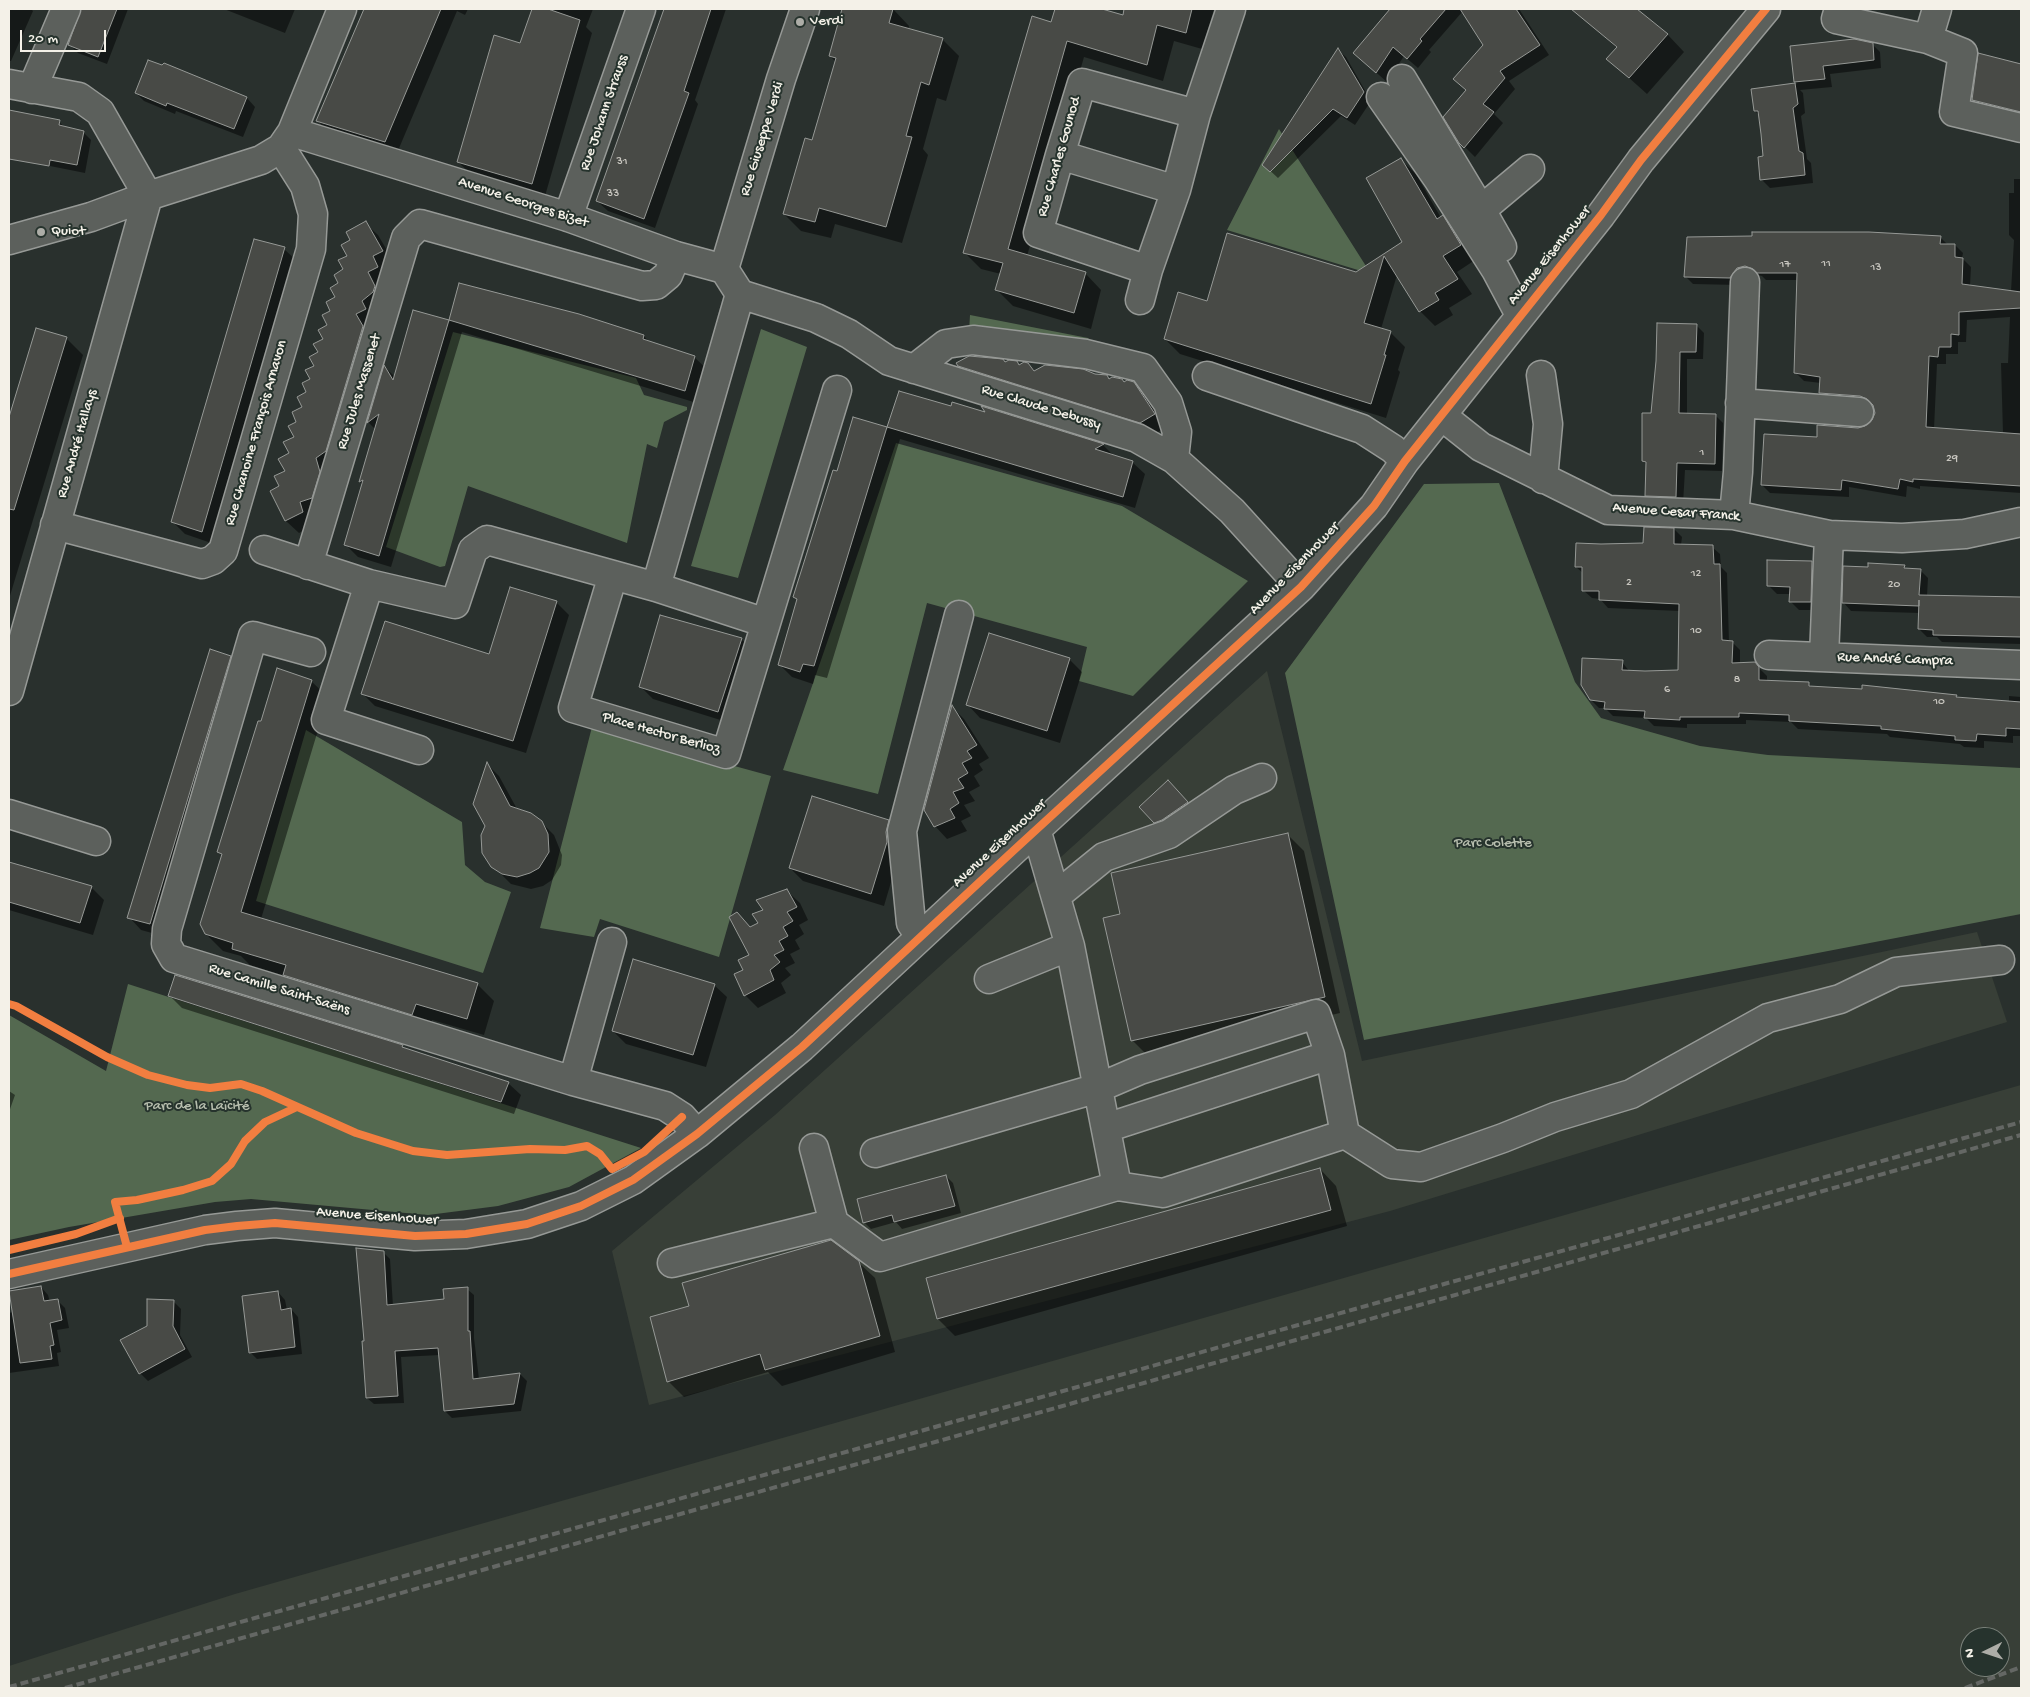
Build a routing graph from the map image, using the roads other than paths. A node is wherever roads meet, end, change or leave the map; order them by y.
1 (66, 9) edge
2 (342, 9) edge
3 (641, 9) edge
4 (805, 9) edge
5 (1231, 9) edge
6 (1839, 9) edge
7 (1936, 9) edge
8 (1762, 10) edge
9 (1928, 39) junction
10 (1402, 80) dead end
11 (21, 87) edge
12 (1381, 98) dead end
13 (1196, 114) junction
14 (2021, 128) edge
15 (286, 140) junction
16 (1060, 155) junction
17 (1530, 169) dead end
18 (1176, 190) junction
19 (148, 196) junction
20 (1481, 210) junction
21 (568, 217) junction
22 (9, 240) edge
23 (676, 256) junction
24 (724, 269) junction
25 (1148, 270) junction
26 (1745, 282) dead end
27 (740, 294) junction
28 (1140, 300) dead end
29 (1527, 307) junction
30 (914, 369) junction
31 (1541, 375) dead end
32 (1207, 376) dead end
33 (837, 390) dead end
34 (1740, 403) junction
35 (1859, 412) dead end
36 (1442, 416) junction
37 (1174, 459) junction
38 (1405, 461) junction
39 (1544, 479) junction
40 (1734, 516) junction
41 (2021, 522) edge
42 (55, 525) junction
43 (1829, 535) junction
44 (264, 550) dead end
45 (308, 565) junction
46 (613, 575) junction
47 (368, 584) junction
48 (1301, 586) junction
49 (656, 587) junction
50 (959, 615) dead end
51 (766, 622) junction
52 (311, 652) dead end
53 (1769, 655) dead end
54 (1824, 657) junction
55 (2021, 665) edge
56 (9, 692) edge
57 (419, 750) dead end
58 (1262, 778) dead end
59 (9, 814) edge
60 (1036, 829) junction
61 (96, 840) dead end
62 (1056, 896) junction
63 (920, 936) junction
64 (612, 942) dead end
65 (1070, 946) junction
66 (2000, 960) dead end
67 (990, 979) dead end
68 (1330, 1056) junction
69 (573, 1081) junction
70 (1098, 1088) junction
71 (1106, 1128) junction
72 (698, 1134) junction
73 (1345, 1134) junction
74 (814, 1148) dead end
75 (875, 1153) dead end
76 (1117, 1186) junction
77 (834, 1223) junction
78 (672, 1263) dead end
79 (9, 1274) edge

1 - 11 street
2 - 15 street
3 - 21 street, Rue Johann Strauss
4 - 24 street, Rue Giuseppe Verdi
5 - 13 street
6 - 9 street
7 - 9 street
8 - 29 street, Avenue Eisenhower
9 - 14 street
10 - 20 street
11 - 19 street
12 - 29 street
13 - 16 street, Rue Charles Gounod
13 - 18 street
15 - 19 street
15 - 21 street, Avenue Georges Bizet
15 - 42 street, Rue Chanoine François Arnavon
16 - 18 street
16 - 25 street, Rue Charles Gounod
17 - 20 street
18 - 25 street
19 - 22 street
19 - 42 street, Rue André Hallays
20 - 29 street
21 - 23 street, Avenue Georges Bizet
23 - 24 street, Avenue Georges Bizet
23 - 45 street, Rue Jules Massenet
24 - 27 street
25 - 28 street
26 - 34 street
27 - 30 street, Rue Claude Debussy
27 - 49 street
29 - 36 street, Avenue Eisenhower
30 - 37 street, Rue Claude Debussy
30 - 37 street
31 - 39 street
32 - 38 street
33 - 51 street
34 - 35 street
34 - 40 street
36 - 38 street, Avenue Eisenhower
36 - 39 street, Avenue Cesar Franck
37 - 48 street, Rue Claude Debussy
38 - 48 street, Avenue Eisenhower
39 - 40 street, Avenue Cesar Franck
40 - 43 street, Avenue Cesar Franck
41 - 43 street, Avenue Cesar Franck
42 - 56 street, Rue André Hallays
43 - 54 street
44 - 45 street
45 - 47 street
46 - 47 street
46 - 49 street
46 - 51 street, Place Hector Berlioz
47 - 57 street
48 - 60 street, Avenue Eisenhower
49 - 51 street
50 - 63 street
52 - 69 street, Rue Camille Saint-Saëns
53 - 54 street, Rue André Campra
54 - 55 street, Rue André Campra
58 - 62 street
59 - 61 street
60 - 62 street
60 - 63 street, Avenue Eisenhower
62 - 65 street
63 - 72 street, Avenue Eisenhower
64 - 69 street
65 - 67 street
65 - 70 street
66 - 73 street
68 - 70 street
68 - 71 street
68 - 73 street
69 - 72 street, Rue Camille Saint-Saëns
70 - 71 street
70 - 75 street
71 - 76 street
72 - 79 street, Avenue Eisenhower
73 - 76 street
74 - 77 street
76 - 77 street
77 - 78 street

